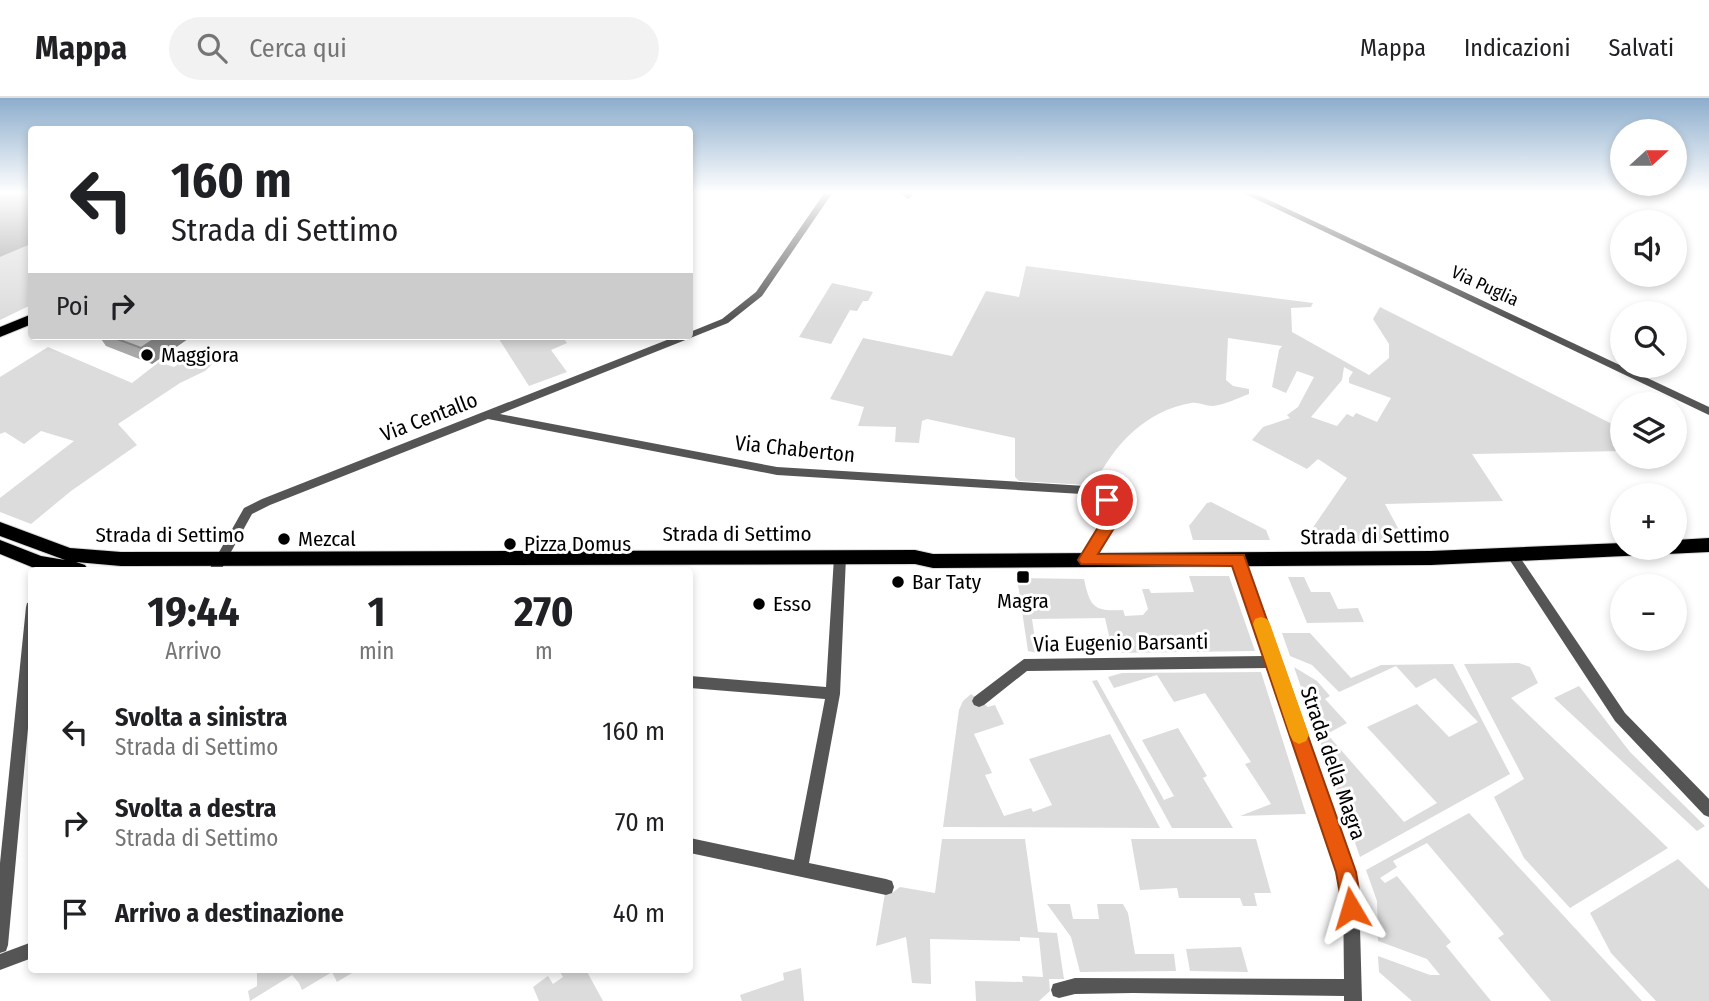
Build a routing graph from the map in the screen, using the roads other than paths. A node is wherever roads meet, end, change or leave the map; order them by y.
1 (800, 234) edge
2 (1334, 234) edge
3 (28, 320) edge
4 (0, 332) edge
5 (693, 333) edge
6 (676, 340) edge
7 (1709, 411) edge
8 (488, 415) junction
9 (0, 529) edge
10 (1709, 545) edge
11 (1687, 546) edge
12 (0, 547) edge
13 (1610, 551) edge
14 (1513, 556) junction
15 (1238, 559) junction
16 (41, 560) edge
17 (1086, 560) junction
18 (840, 562) junction
19 (219, 563) junction
20 (586, 565) edge
21 (78, 567) edge
22 (168, 567) edge
23 (28, 649) edge
24 (1275, 662) junction
25 (693, 682) edge
26 (834, 694) junction
27 (979, 701) dead end
28 (1709, 810) edge
29 (693, 847) edge
30 (800, 869) junction
31 (886, 887) dead end
32 (0, 945) edge
33 (28, 952) edge
34 (0, 962) edge
35 (1059, 990) dead end
36 (1353, 994) edge

1 - 5 street, Via Centallo
2 - 7 street, Via Puglia
3 - 4 main road
6 - 8 street, Via Centallo
8 - 17 street, Via Chaberton
8 - 19 street, Via Centallo
9 - 16 main road, Strada di Settimo
10 - 11 main road
12 - 16 main road, Strada di Settimo
13 - 14 main road, Strada di Settimo
14 - 15 main road, Strada di Settimo
14 - 28 street
15 - 17 main road, Strada di Settimo
15 - 24 street, Strada della Magra
16 - 21 main road, Strada di Settimo
17 - 18 main road, Strada di Settimo
18 - 20 main road, Strada di Settimo
18 - 26 street
19 - 20 main road, Strada di Settimo
19 - 21 main road, Strada di Settimo
19 - 22 main road, Strada di Settimo
23 - 32 street
24 - 27 street, Via Eugenio Barsanti
24 - 36 street, Strada della Magra
25 - 26 street
26 - 30 street
29 - 30 street
30 - 31 street
33 - 34 street
35 - 36 street, Strada della Magra

